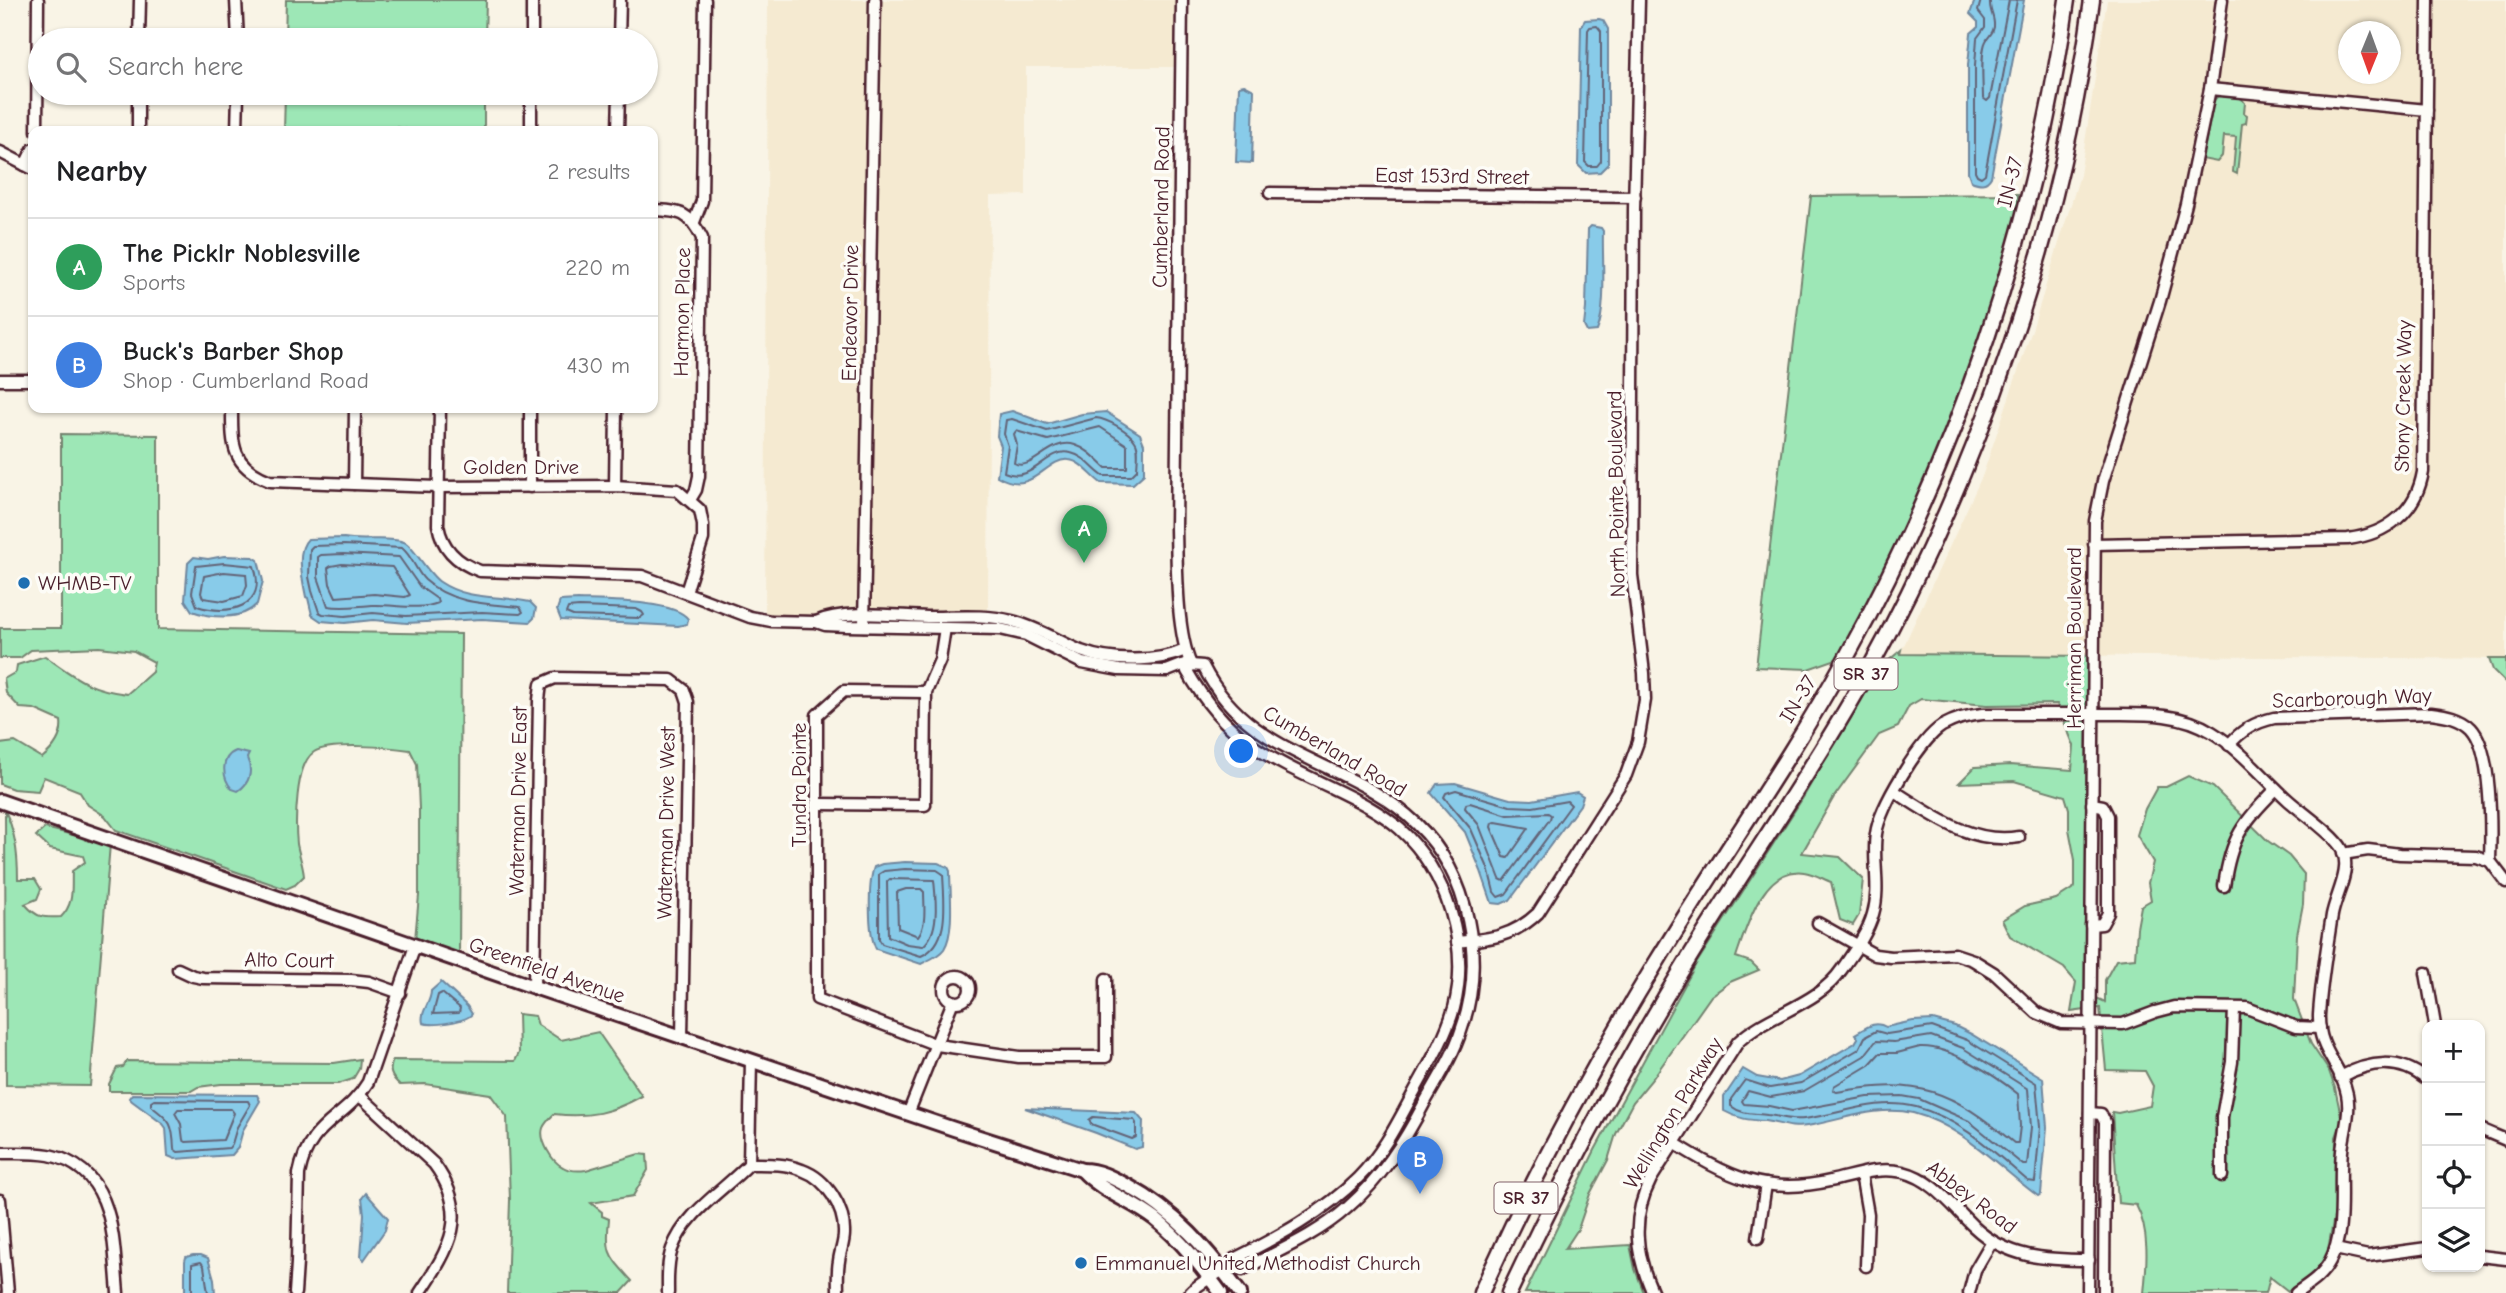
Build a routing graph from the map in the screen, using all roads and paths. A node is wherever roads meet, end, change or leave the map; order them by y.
1 (38, 0) edge
2 (140, 0) edge
3 (236, 0) edge
4 (532, 0) edge
5 (620, 0) edge
6 (705, 0) edge
7 (875, 0) edge
8 (1182, 0) edge
9 (1639, 0) edge
10 (2067, 0) edge
11 (2092, 0) edge
12 (2222, 0) edge
13 (2428, 0) edge
14 (38, 28) edge
15 (139, 28) edge
16 (237, 28) edge
17 (532, 28) edge
18 (619, 28) edge
19 (2210, 89) junction
20 (37, 105) edge
21 (138, 105) edge
22 (238, 105) edge
23 (531, 105) edge
24 (619, 105) edge
25 (2427, 110) junction
26 (37, 126) edge
27 (138, 126) edge
28 (237, 126) edge
29 (531, 126) edge
30 (618, 126) edge
31 (0, 152) edge
32 (28, 166) edge
33 (1270, 193) dead end
34 (1635, 197) junction
35 (658, 210) edge
36 (694, 222) junction
37 (0, 380) edge
38 (28, 380) edge
39 (232, 413) edge
40 (355, 413) edge
41 (440, 413) edge
42 (530, 413) edge
43 (616, 413) edge
44 (354, 484) junction
45 (615, 486) junction
46 (438, 487) junction
47 (530, 487) junction
48 (690, 500) junction
49 (2094, 544) junction
50 (686, 592) junction
51 (865, 621) junction
52 (946, 628) junction
53 (1185, 650) junction
54 (1190, 664) junction
55 (608, 679) joint
56 (926, 692) junction
57 (2093, 714) junction
58 (2229, 745) junction
59 (2276, 789) junction
60 (1894, 791) junction
61 (0, 801) edge
62 (818, 804) junction
63 (2092, 804) junction
64 (2019, 837) dead end
65 (2343, 853) junction
66 (2490, 860) junction
67 (2506, 882) edge
68 (2224, 886) dead end
69 (1818, 923) dead end
70 (2091, 925) junction
71 (1471, 941) junction
72 (1457, 942) junction
73 (415, 946) junction
74 (1857, 946) junction
75 (178, 969) dead end
76 (2426, 973) dead end
77 (1106, 979) dead end
78 (534, 987) junction
79 (400, 993) junction
80 (953, 1002) dead end
81 (2234, 1008) junction
82 (2434, 1020) edge
83 (2091, 1025) junction
84 (2320, 1028) junction
85 (682, 1037) junction
86 (937, 1045) junction
87 (751, 1060) junction
88 (2340, 1077) junction
89 (2422, 1077) edge
90 (359, 1095) junction
91 (2090, 1113) junction
92 (908, 1114) junction
93 (2485, 1131) edge
94 (2506, 1139) edge
95 (1674, 1143) junction
96 (0, 1153) edge
97 (749, 1164) junction
98 (1083, 1170) junction
99 (1861, 1174) junction
100 (2222, 1176) dead end
101 (1766, 1184) junction
102 (0, 1200) edge
103 (1758, 1238) dead end
104 (1992, 1241) junction
105 (2422, 1249) edge
106 (2335, 1250) junction
107 (2485, 1257) edge
108 (2506, 1259) edge
109 (2089, 1260) junction
110 (1866, 1266) dead end
111 (1226, 1268) junction
112 (1209, 1277) junction
113 (8, 1293) edge
114 (118, 1293) edge
115 (295, 1293) edge
116 (420, 1293) edge
117 (668, 1293) edge
118 (838, 1293) edge
119 (1190, 1293) edge
120 (1221, 1293) edge
121 (1240, 1293) edge
122 (1481, 1293) edge
123 (1509, 1293) edge
124 (1653, 1293) edge
125 (1969, 1293) edge
126 (2088, 1293) edge
127 (2104, 1293) edge
128 (2295, 1293) edge

1 - 14 street
2 - 15 street
3 - 16 street
4 - 17 street
5 - 18 street
6 - 36 street, Harmon Place
7 - 51 street, Endeavor Drive
8 - 53 street, Cumberland Road
9 - 34 street, North Pointe Boulevard
10 - 122 highway, IN-37 / SR 37
11 - 123 highway, SR 37
12 - 19 street, Herriman Boulevard
13 - 25 street, Stony Creek Way
19 - 25 street
19 - 49 street, Herriman Boulevard
20 - 26 street
21 - 27 street
22 - 28 street
23 - 29 street
24 - 30 street
25 - 49 street, Stony Creek Way
31 - 32 street
33 - 34 street, East 153rd Street
34 - 71 street, North Pointe Boulevard
35 - 36 street
36 - 48 street, Harmon Place
37 - 38 street
39 - 44 street, Golden Drive
40 - 44 street
41 - 46 street
42 - 47 street
43 - 45 street
44 - 46 street, Golden Drive
45 - 47 street, Golden Drive
45 - 48 street, Golden Drive
46 - 47 street, Golden Drive
46 - 50 street
48 - 50 street
49 - 57 street, Herriman Boulevard
50 - 51 street
51 - 52 street
51 - 53 street
52 - 54 street
52 - 56 street
53 - 54 street, Cumberland Road
54 - 71 street, Cumberland Road
54 - 72 street, Cumberland Road
55 - 78 street, Waterman Drive East
55 - 85 street, Waterman Drive West
56 - 62 street, Tundra Pointe
56 - 62 street
57 - 58 street, Wellington Parkway
57 - 60 street, Wellington Parkway
57 - 63 street, Herriman Boulevard
58 - 59 street, Wellington Parkway
58 - 66 street, Scarborough Way
59 - 65 street, Wellington Parkway
59 - 68 street
60 - 64 street
60 - 74 street, Wellington Parkway
61 - 73 main road, Greenfield Avenue
62 - 86 street, Tundra Pointe
63 - 70 street, Herriman Boulevard
63 - 70 street
65 - 66 street
65 - 84 street
66 - 67 street
69 - 74 street
70 - 83 street, Herriman Boulevard
71 - 72 street, North Pointe Boulevard
71 - 111 street, Cumberland Road
72 - 111 street, Cumberland Road
73 - 78 main road, Greenfield Avenue
73 - 79 street
74 - 83 street
74 - 95 street, Wellington Parkway
75 - 79 street, Alto Court
76 - 82 street
77 - 86 street
78 - 85 main road, Greenfield Avenue
79 - 90 street
80 - 86 street
81 - 83 street
81 - 84 street
81 - 100 street
83 - 91 street, Herriman Boulevard
84 - 88 street
85 - 87 main road, Greenfield Avenue
86 - 92 street
87 - 92 main road, Greenfield Avenue
87 - 97 street
88 - 89 street
88 - 106 street
90 - 115 street
90 - 116 street
91 - 109 street, Herriman Boulevard
91 - 127 street
92 - 98 main road, Greenfield Avenue
93 - 94 street
95 - 101 street, Abbey Road
95 - 124 street, Wellington Parkway
96 - 114 street
97 - 117 street
97 - 118 street
98 - 111 main road, Greenfield Avenue
98 - 112 main road, Greenfield Avenue
99 - 101 street, Abbey Road
99 - 104 street, Abbey Road
99 - 110 street
101 - 103 street
102 - 113 street
104 - 109 street, Abbey Road
104 - 125 street
105 - 106 street
106 - 128 street
107 - 108 street
109 - 126 street, Herriman Boulevard
111 - 112 street, Cumberland Road
111 - 121 main road, Greenfield Avenue
112 - 119 street, Cumberland Road
112 - 120 main road, Greenfield Avenue

